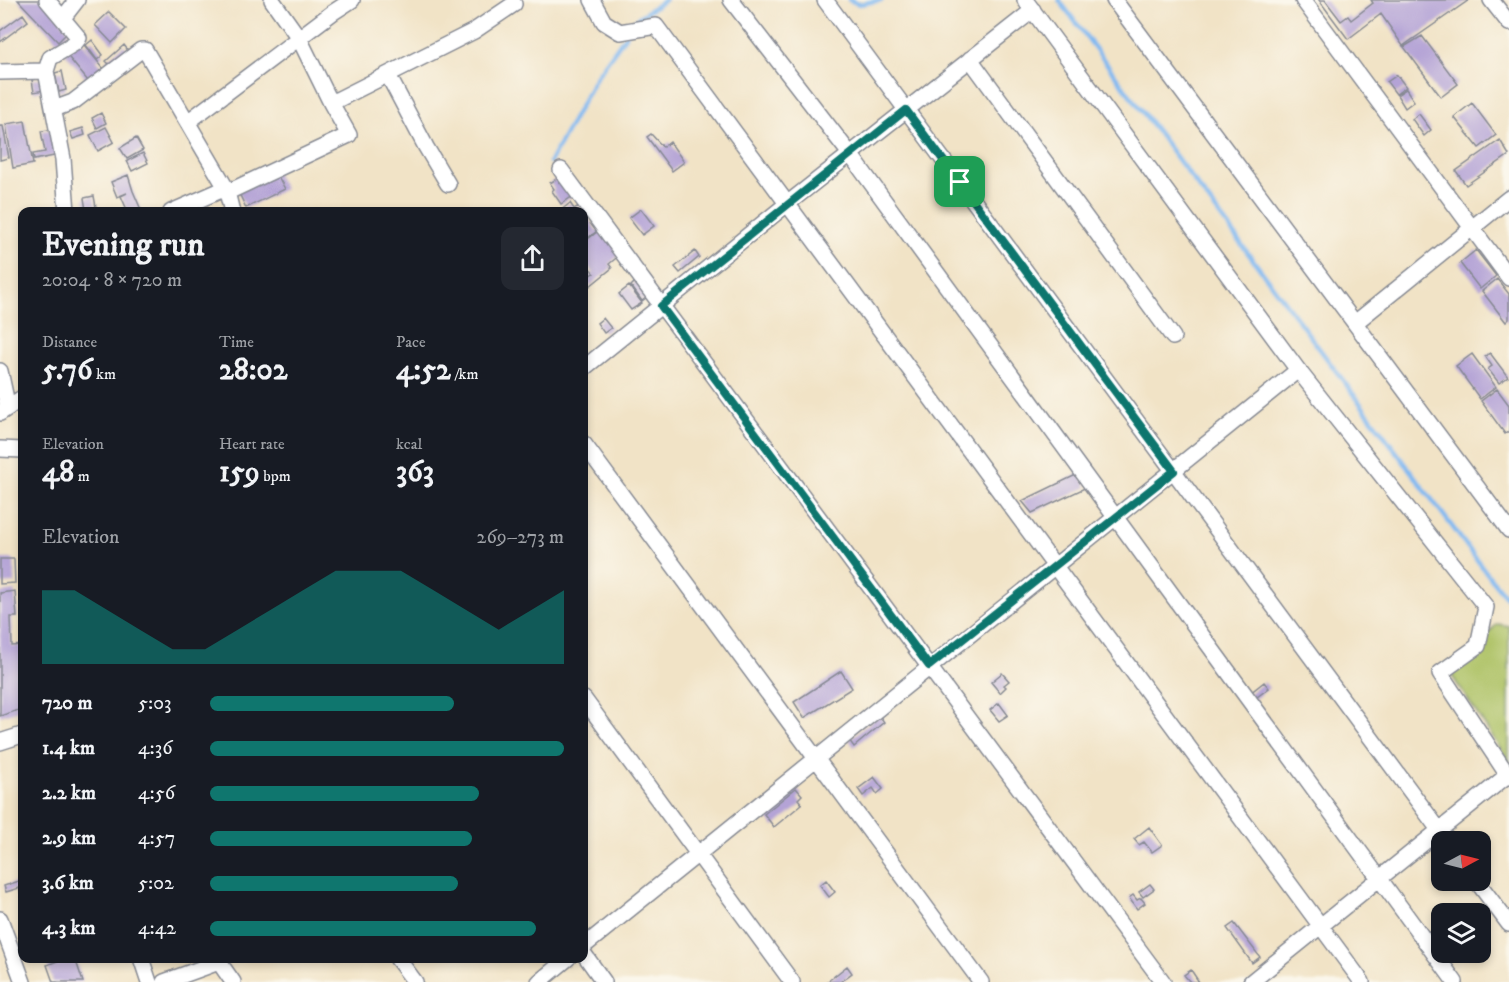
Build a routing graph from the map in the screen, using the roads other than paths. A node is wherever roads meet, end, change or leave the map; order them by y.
1 (47, 0) edge
2 (77, 0) edge
3 (272, 0) edge
4 (352, 0) edge
5 (591, 0) edge
6 (732, 0) edge
7 (825, 0) edge
8 (1114, 0) edge
9 (1303, 0) edge
10 (1491, 0) edge
11 (514, 4) dead end
12 (1029, 5) edge
13 (63, 18) junction
14 (1509, 24) edge
15 (299, 38) junction
16 (970, 60) junction
17 (46, 70) junction
18 (0, 72) edge
19 (388, 75) junction
20 (331, 103) junction
21 (54, 109) junction
22 (906, 110) junction
23 (189, 121) junction
24 (850, 154) junction
25 (561, 170) dead end
26 (448, 184) dead end
27 (227, 190) junction
28 (1509, 198) edge
29 (787, 204) junction
30 (67, 207) edge
31 (184, 207) edge
32 (231, 207) edge
33 (1472, 228) junction
34 (1509, 278) edge
35 (661, 306) junction
36 (1355, 323) junction
37 (1173, 337) dead end
38 (588, 365) edge
39 (1298, 370) junction
40 (0, 371) edge
41 (18, 401) edge
42 (4, 410) edge
43 (0, 449) edge
44 (588, 449) edge
45 (18, 450) edge
46 (1174, 471) junction
47 (1115, 518) junction
48 (1509, 530) edge
49 (1054, 565) junction
50 (929, 666) junction
51 (588, 704) edge
52 (18, 736) edge
53 (0, 742) edge
54 (815, 758) junction
55 (1508, 775) edge
56 (1440, 831) edge
57 (1449, 831) edge
58 (1431, 845) edge
59 (698, 854) junction
60 (1380, 879) junction
61 (1484, 891) edge
62 (0, 919) edge
63 (1509, 924) edge
64 (1321, 926) junction
65 (588, 943) edge
66 (588, 960) edge
67 (143, 963) edge
68 (216, 963) edge
69 (220, 963) edge
70 (401, 963) edge
71 (562, 963) edge
72 (23, 982) edge
73 (149, 982) edge
74 (164, 982) edge
75 (233, 982) edge
76 (415, 982) edge
77 (539, 982) edge
78 (604, 982) edge
79 (792, 982) edge
80 (981, 982) edge
81 (1163, 982) edge
82 (1251, 982) edge
83 (1362, 982) edge
84 (1455, 982) edge

1 - 13 street
2 - 13 street
3 - 15 street
4 - 15 street
5 - 29 street
6 - 24 street
7 - 22 street
8 - 36 street
9 - 33 street
10 - 14 street
11 - 19 street
12 - 16 street
12 - 39 street
13 - 17 street
15 - 20 street
15 - 23 street
16 - 22 street
16 - 37 street
17 - 18 street
17 - 21 street
19 - 20 street
19 - 26 street
20 - 27 street
21 - 23 street
21 - 30 street
22 - 24 street
22 - 46 street
23 - 27 street
24 - 29 street
24 - 47 street
25 - 35 street
27 - 31 street
27 - 32 street
28 - 33 street
29 - 35 street
29 - 49 street
33 - 34 street
33 - 36 street
35 - 38 street
35 - 50 street
36 - 48 street
39 - 46 street
39 - 55 street
40 - 42 street
41 - 42 street
43 - 45 street
44 - 54 street
46 - 47 street
46 - 56 street
47 - 49 street
47 - 60 street
49 - 50 street
49 - 64 street
50 - 54 street
50 - 81 street
51 - 59 street
52 - 53 street
54 - 59 street
54 - 80 street
55 - 57 street
58 - 60 street
59 - 65 street
59 - 79 street
60 - 64 street
60 - 84 street
61 - 63 street
62 - 72 street
64 - 82 street
64 - 83 street
66 - 78 street
67 - 73 street
68 - 74 street
69 - 75 street
70 - 76 street
71 - 77 street

